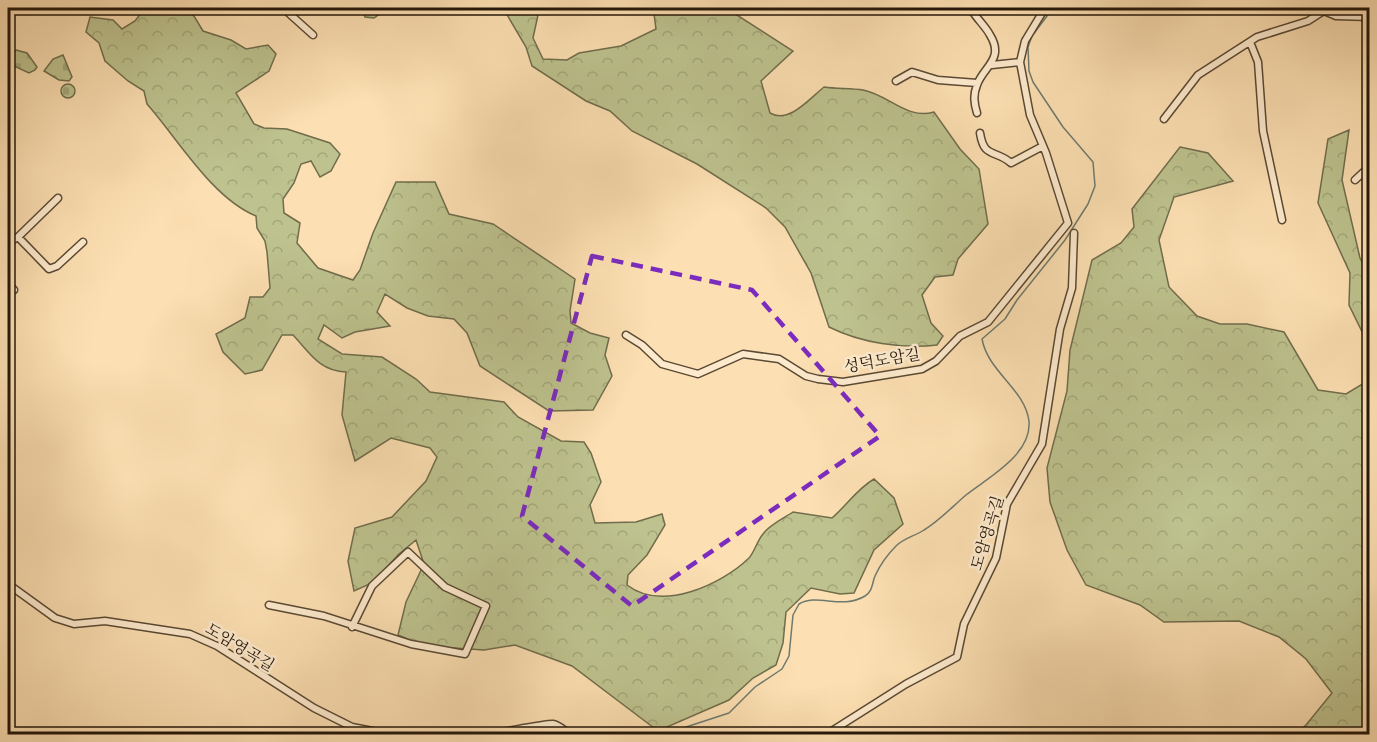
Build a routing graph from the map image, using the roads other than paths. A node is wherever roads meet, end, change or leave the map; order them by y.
1 (283, 8) edge
2 (1045, 8) edge
3 (1319, 10) edge
4 (973, 12) dead end
5 (1370, 17) edge
6 (313, 35) dead end
7 (1250, 42) junction
8 (1020, 62) junction
9 (992, 65) junction
10 (896, 81) dead end
11 (977, 83) junction
12 (976, 113) dead end
13 (1164, 119) dead end
14 (980, 133) dead end
15 (1043, 146) junction
16 (1370, 166) edge
17 (1355, 180) dead end
18 (58, 198) dead end
19 (1282, 220) dead end
20 (1074, 233) dead end
21 (18, 237) junction
22 (83, 242) dead end
23 (8, 243) edge
24 (8, 283) edge
25 (14, 291) dead end
26 (626, 335) dead end
27 (8, 584) edge
28 (269, 605) dead end
29 (352, 627) junction
30 (388, 735) edge
31 (489, 735) edge
32 (570, 735) edge
33 (827, 735) edge

1 - 6 street
2 - 8 street
3 - 5 street
3 - 7 street
4 - 9 street
7 - 13 street
7 - 19 street
8 - 9 street
8 - 15 street
9 - 11 street
10 - 11 street
11 - 12 street
14 - 15 street
15 - 26 street, 성덕도암길
16 - 17 street
18 - 21 street
20 - 33 street, 도암영곡길
21 - 22 street
21 - 23 street
24 - 25 street
27 - 30 street, 도암영곡길
28 - 29 street
29 - 29 street
31 - 32 street

